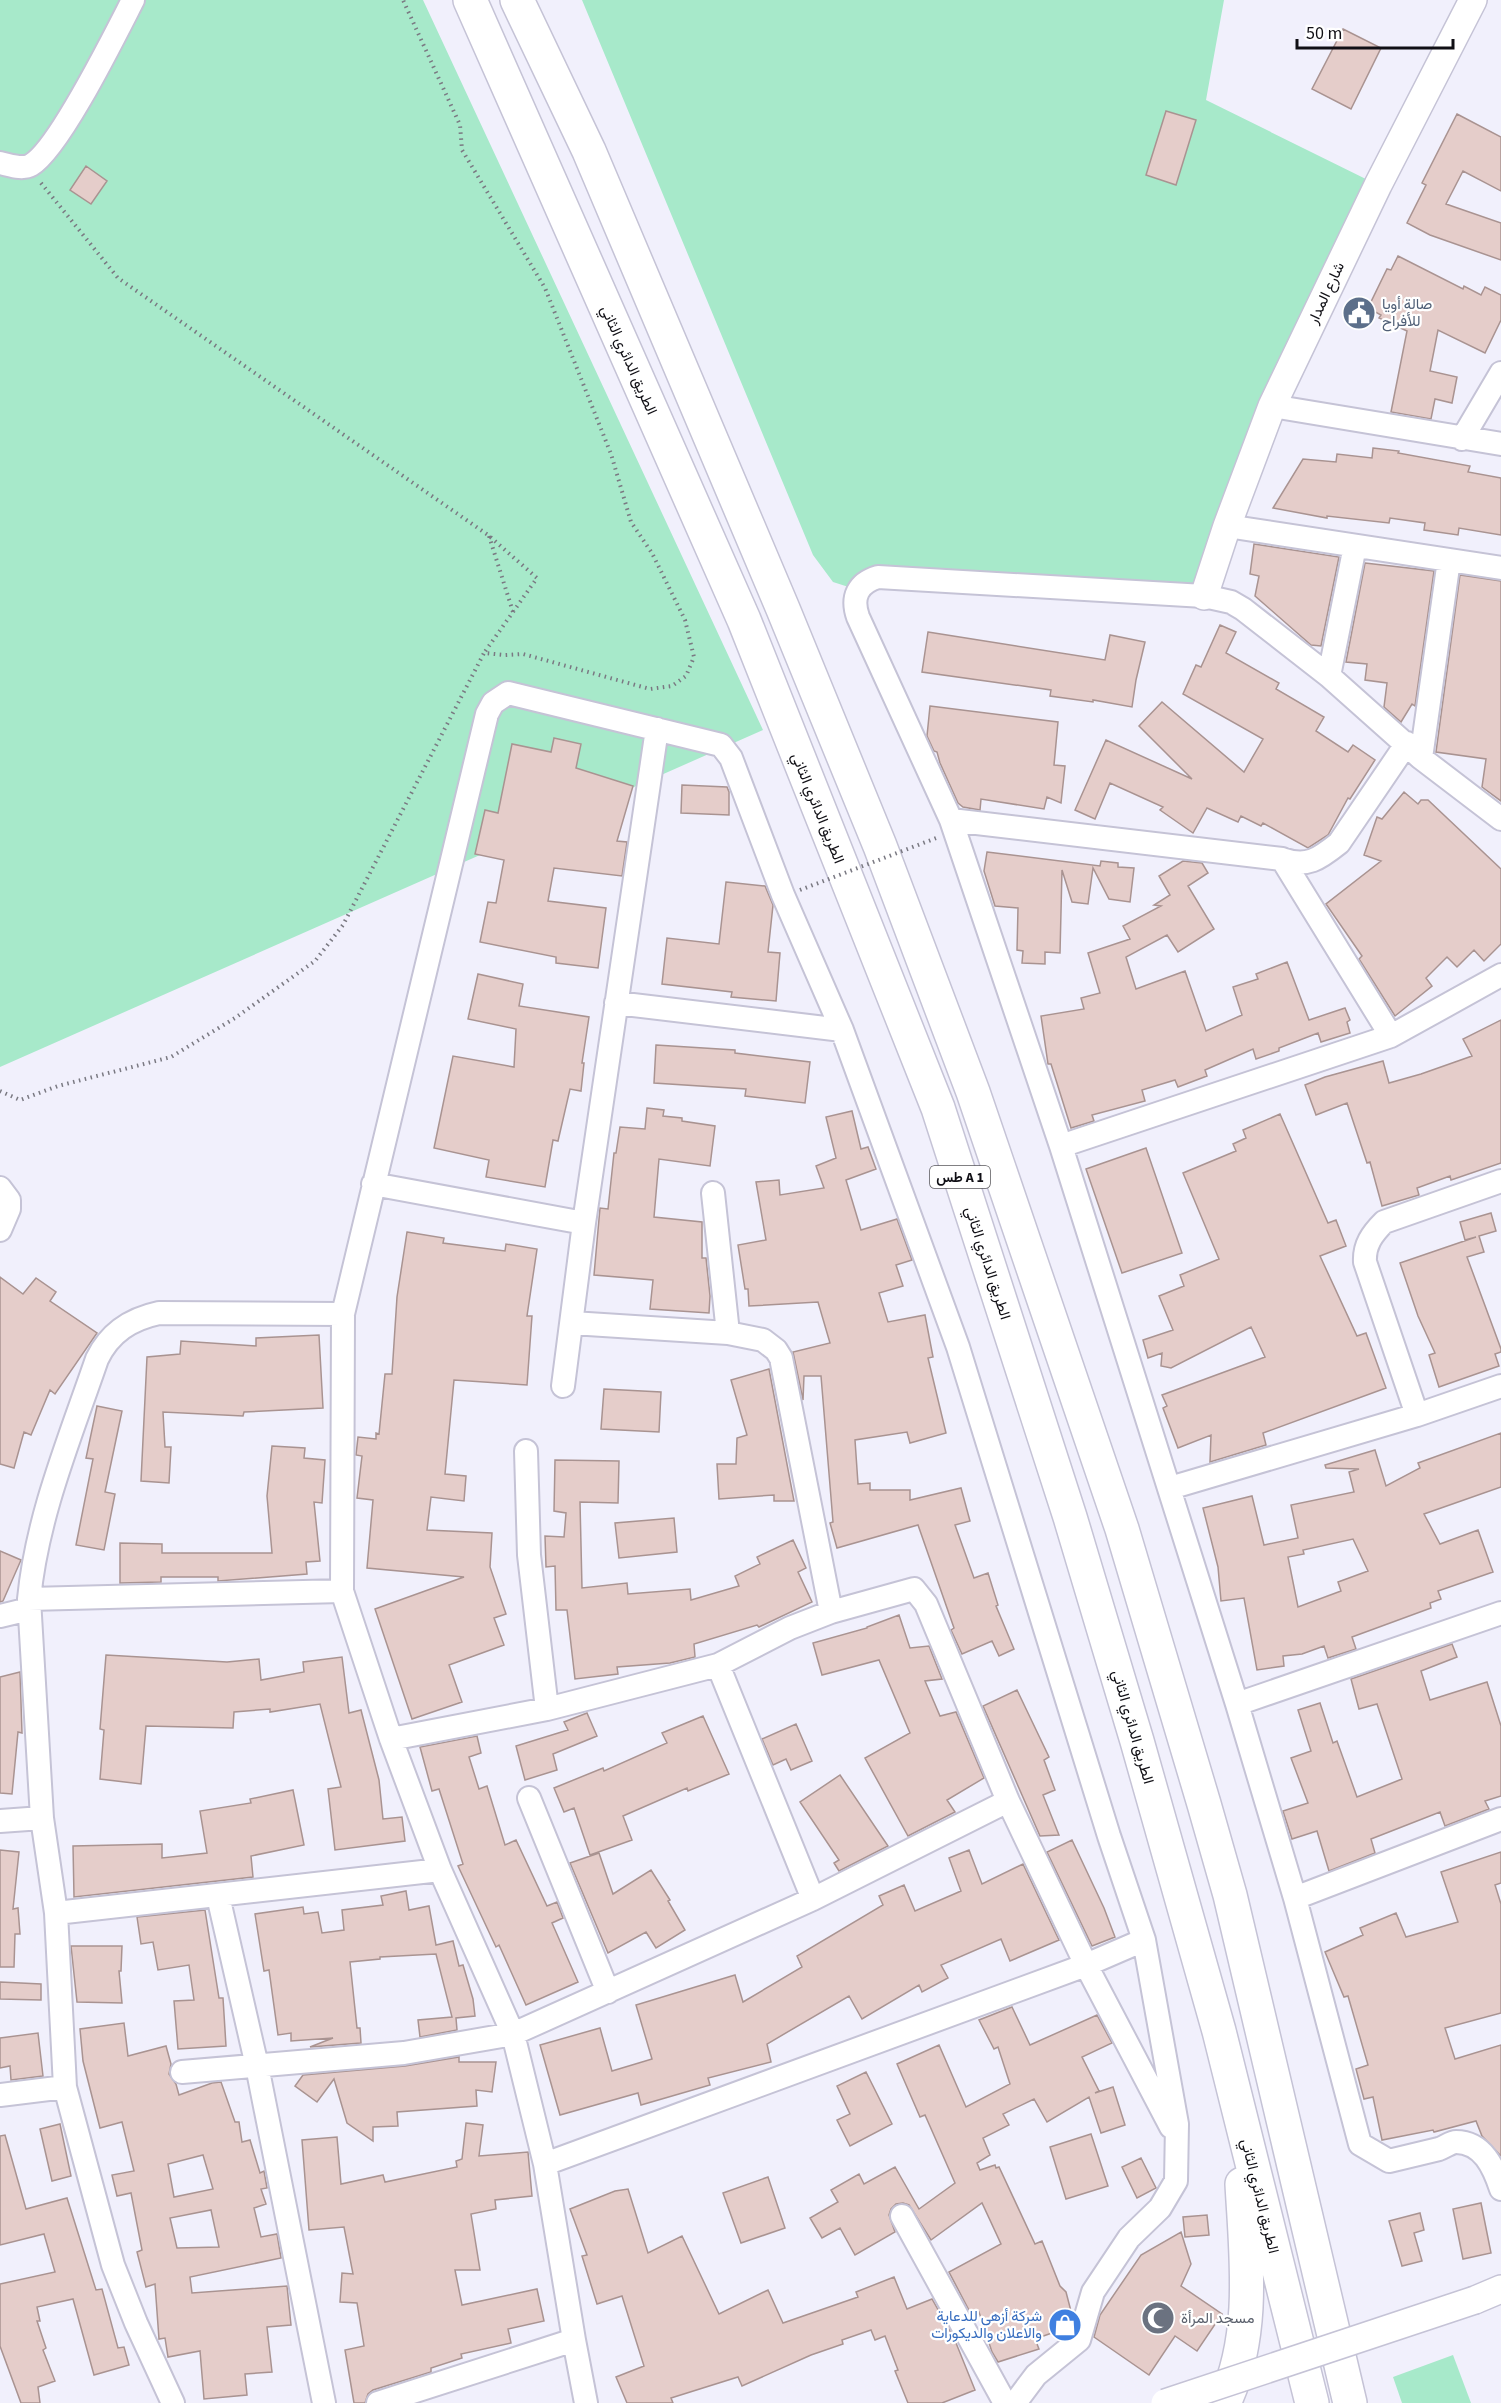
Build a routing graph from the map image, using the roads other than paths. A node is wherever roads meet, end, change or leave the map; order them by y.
1 (133, 0) edge
2 (470, 0) edge
3 (517, 0) edge
4 (1473, 0) edge
5 (0, 163) edge
6 (1501, 373) edge
7 (1272, 406) junction
8 (1462, 439) junction
9 (1501, 444) edge
10 (1227, 526) junction
11 (1355, 546) junction
12 (1449, 560) junction
13 (1501, 568) edge
14 (1204, 596) junction
15 (1329, 676) junction
16 (657, 729) junction
17 (1414, 751) junction
18 (1501, 819) edge
19 (945, 828) junction
20 (1282, 859) junction
21 (1501, 975) edge
22 (616, 1003) junction
23 (842, 1030) junction
24 (1391, 1036) junction
25 (1061, 1146) junction
26 (1501, 1180) edge
27 (373, 1184) junction
28 (0, 1188) edge
29 (713, 1194) dead end
30 (584, 1223) junction
31 (0, 1230) edge
32 (343, 1314) junction
33 (572, 1323) junction
34 (728, 1333) junction
35 (563, 1386) dead end
36 (1501, 1386) edge
37 (1417, 1415) junction
38 (526, 1451) dead end
39 (1170, 1488) junction
40 (342, 1591) junction
41 (29, 1604) junction
42 (831, 1612) junction
43 (1501, 1613) edge
44 (0, 1616) edge
45 (718, 1665) junction
46 (1237, 1704) junction
47 (547, 1709) junction
48 (391, 1739) junction
49 (529, 1798) dead end
50 (1008, 1801) junction
51 (42, 1818) junction
52 (1501, 1819) edge
53 (0, 1821) edge
54 (440, 1870) junction
55 (218, 1896) junction
56 (1295, 1898) junction
57 (813, 1899) junction
58 (56, 1913) junction
59 (1144, 1940) junction
60 (1086, 1965) junction
61 (608, 1992) junction
62 (513, 2034) junction
63 (257, 2066) junction
64 (182, 2072) dead end
65 (66, 2087) junction
66 (0, 2095) edge
67 (1238, 2104) junction
68 (1177, 2138) junction
69 (545, 2164) junction
70 (1501, 2189) edge
71 (902, 2216) dead end
72 (1501, 2289) edge
73 (574, 2340) junction
74 (173, 2403) edge
75 (324, 2403) edge
76 (378, 2403) edge
77 (586, 2403) edge
78 (1005, 2403) edge
79 (1015, 2403) edge
80 (1165, 2403) edge
81 (1224, 2403) edge
82 (1312, 2403) edge
83 (1350, 2403) edge

1 - 5 street
2 - 67 highway, الطريق الدائري الثاني / طس A 1
3 - 83 highway, طس A 1
4 - 7 street, شارع المدار
6 - 8 street
7 - 8 street
7 - 10 street, شارع المدار
8 - 9 street
10 - 11 street
10 - 14 street, شارع المدار
11 - 12 street
11 - 15 street
12 - 13 street
12 - 17 street
14 - 15 street
14 - 19 street
15 - 17 street
16 - 22 street
16 - 23 street
16 - 27 street
17 - 18 street
17 - 20 street
19 - 20 street
19 - 25 street
20 - 24 street
21 - 24 street
22 - 23 street
22 - 30 street
23 - 59 street
24 - 25 street
25 - 39 street
26 - 37 street
27 - 30 street
27 - 32 street
28 - 31 street
29 - 34 street
30 - 33 street
32 - 40 street
32 - 41 street
33 - 34 street
33 - 35 street
34 - 42 street
36 - 37 street
37 - 39 street
38 - 47 street
39 - 46 street
40 - 41 street
40 - 48 street
41 - 44 street
41 - 51 street
42 - 45 street
42 - 50 street
43 - 46 street
45 - 47 street
45 - 57 street
46 - 56 street
47 - 48 street
48 - 54 street
49 - 61 street
50 - 57 street
50 - 60 street
51 - 53 street
51 - 58 street
52 - 56 street
54 - 55 street
54 - 62 street
55 - 58 street
55 - 63 street
56 - 70 street
57 - 61 street
58 - 65 street
59 - 60 street
59 - 68 street
60 - 68 street
60 - 69 street
61 - 62 street
62 - 63 street
62 - 69 street
63 - 64 street
63 - 75 street
65 - 66 street
65 - 74 street
67 - 81 highway
67 - 82 highway, الطريق الدائري الثاني / طس A 1
68 - 79 street
69 - 73 street
71 - 78 street
72 - 80 street, bridge
73 - 76 street
73 - 77 street

